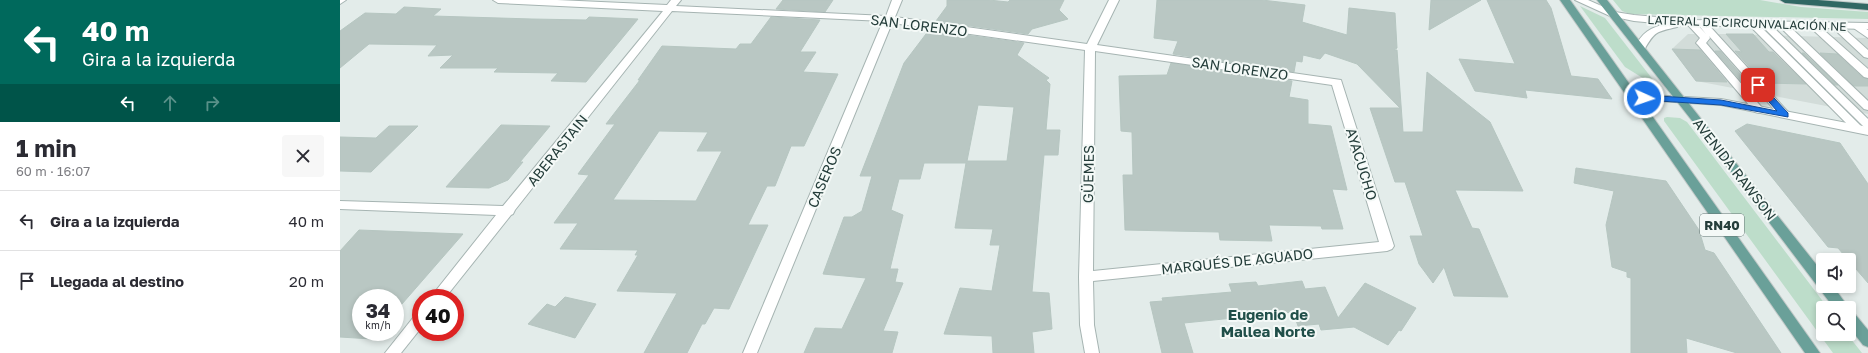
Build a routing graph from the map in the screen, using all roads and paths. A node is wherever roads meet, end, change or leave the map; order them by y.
1 (498, 0) edge
2 (897, 0) edge
3 (1114, 0) edge
4 (1565, 0) edge
5 (1580, 0) edge
6 (1602, 0) edge
7 (1785, 0) edge
8 (673, 5) edge
9 (1868, 7) edge
10 (1613, 14) junction
11 (889, 20) junction
12 (1691, 23) junction
13 (1702, 23) junction
14 (1754, 24) junction
15 (1766, 25) junction
16 (1784, 25) junction
17 (1814, 26) junction
18 (1836, 26) junction
19 (1868, 26) edge
20 (1858, 27) junction
21 (1868, 35) edge
22 (1091, 48) junction
23 (1640, 48) junction
24 (1868, 55) edge
25 (1868, 76) edge
26 (1337, 82) joint
27 (1632, 97) junction
28 (1681, 100) junction
29 (1868, 107) edge
30 (1759, 110) junction
31 (1785, 115) junction
32 (1865, 128) edge
33 (340, 205) edge
34 (509, 211) junction
35 (1387, 246) joint
36 (1816, 274) edge
37 (1086, 277) junction
38 (444, 289) edge
39 (1830, 293) edge
40 (1837, 301) edge
41 (1856, 326) edge
42 (412, 329) edge
43 (1868, 341) edge
44 (392, 353) edge
45 (750, 353) edge
46 (1092, 353) edge
47 (1813, 353) edge

1 - 8 street, SAN LORENZO
2 - 11 street, CASEROS
3 - 22 street, GÜEMES
4 - 27 main road, RN40
5 - 10 street, LATERAL DE CIRCUNVALACIÓN NE
6 - 10 main road, AVENIDA RAWSON / RN40
7 - 9 highway
8 - 11 street, SAN LORENZO
8 - 34 street, ABERASTAIN
10 - 12 street, LATERAL DE CIRCUNVALACIÓN NE
10 - 23 main road, AVENIDA RAWSON / RN40
11 - 22 street, SAN LORENZO
11 - 45 street, CASEROS
12 - 13 street, LATERAL DE CIRCUNVALACIÓN NE
12 - 23 street
12 - 30 street
13 - 14 street, LATERAL DE CIRCUNVALACIÓN NE
13 - 31 street
14 - 15 street, LATERAL DE CIRCUNVALACIÓN NE
14 - 32 street
15 - 16 street, LATERAL DE CIRCUNVALACIÓN NE
15 - 32 street
16 - 17 street, LATERAL DE CIRCUNVALACIÓN NE
16 - 29 street
17 - 18 street, LATERAL DE CIRCUNVALACIÓN NE
17 - 25 street
18 - 20 street, LATERAL DE CIRCUNVALACIÓN NE
18 - 24 street
19 - 20 street, LATERAL DE CIRCUNVALACIÓN NE
20 - 21 street
22 - 26 street, SAN LORENZO
22 - 37 street, GÜEMES
23 - 28 main road, AVENIDA RAWSON / RN40
26 - 35 street, AYACUCHO
27 - 28 street
27 - 47 main road, RN40
28 - 30 street
28 - 36 main road, AVENIDA RAWSON / RN40
30 - 31 street
31 - 32 street
33 - 34 street
34 - 38 street, ABERASTAIN
35 - 37 street, MARQUÉS DE AGUADO
37 - 46 street, GÜEMES
39 - 40 main road
41 - 43 main road
42 - 44 street

